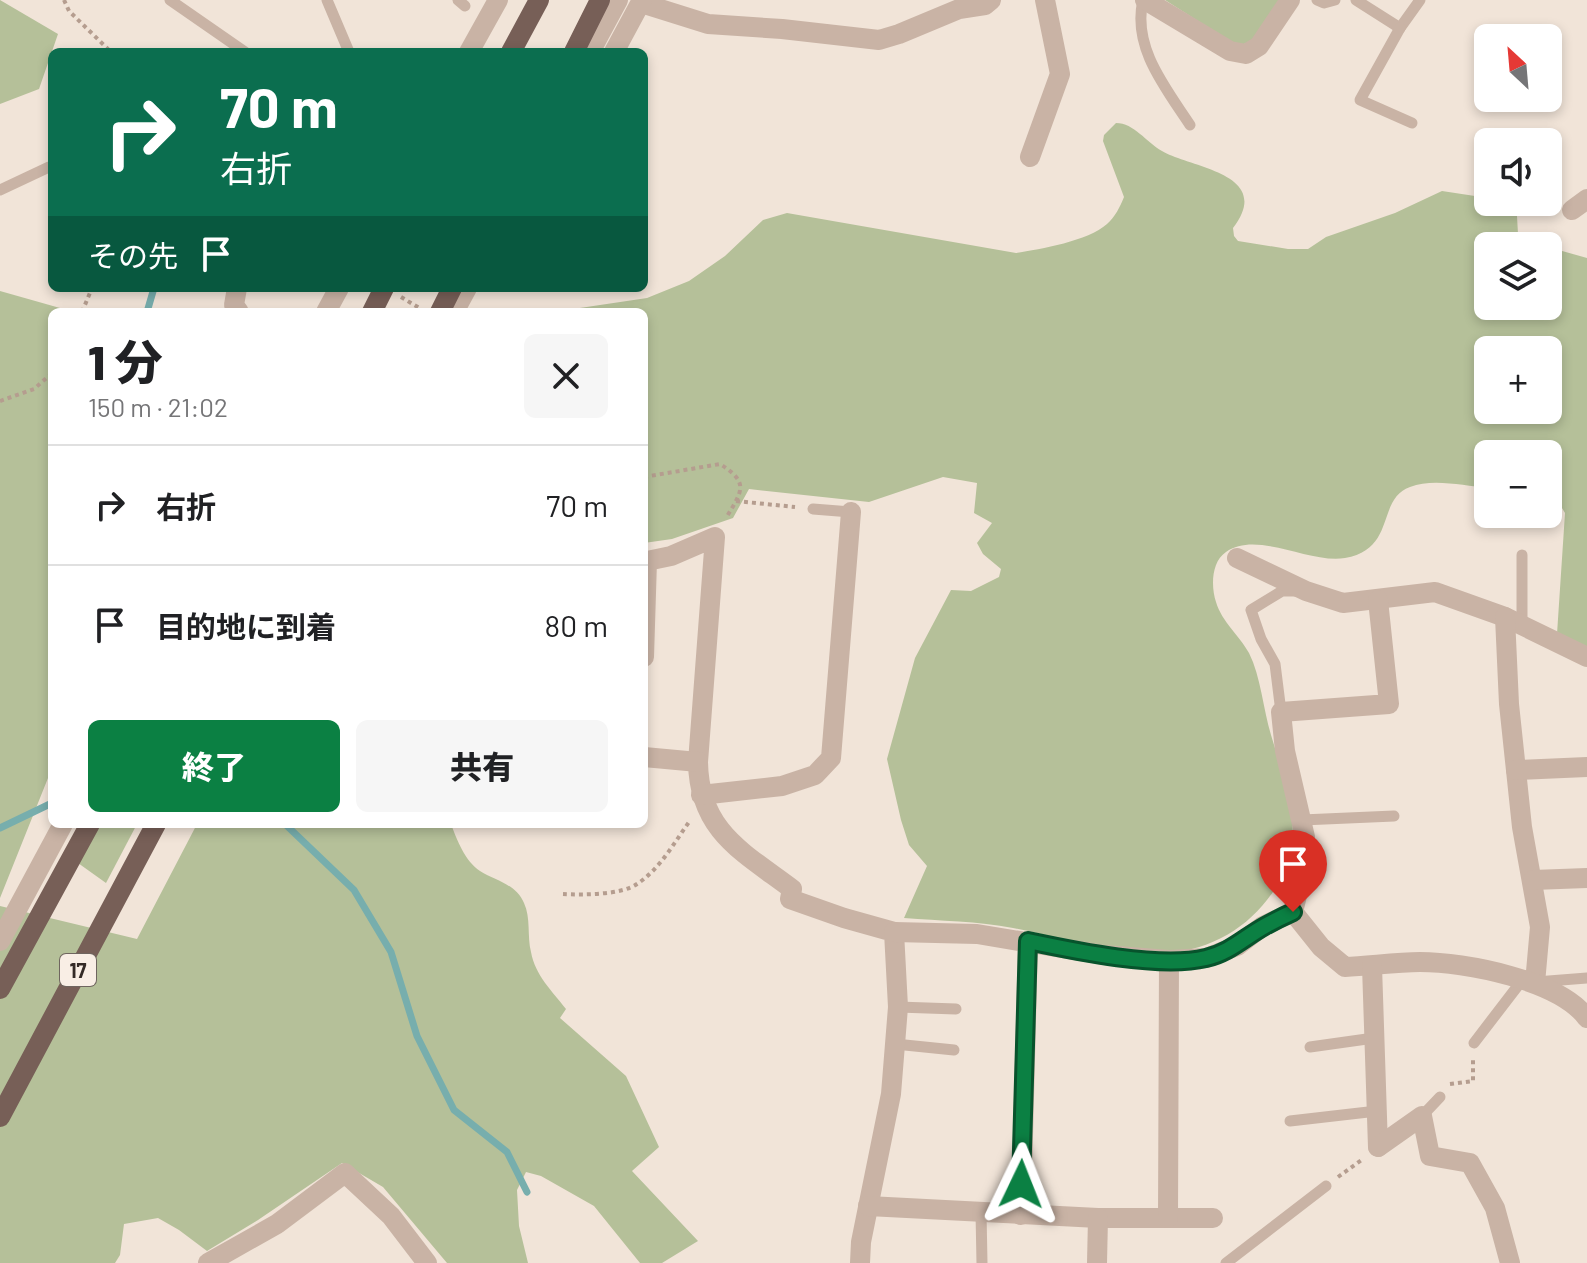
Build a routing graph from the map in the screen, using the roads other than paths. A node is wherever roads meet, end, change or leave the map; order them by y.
1 (170, 0) edge
2 (327, 0) edge
3 (498, 0) edge
4 (509, 0) edge
5 (539, 0) edge
6 (600, 0) edge
7 (618, 0) edge
8 (991, 0) edge
9 (1045, 0) edge
10 (1144, 0) edge
11 (1290, 0) edge
12 (1317, 0) edge
13 (1335, 0) edge
14 (1356, 0) edge
15 (1420, 0) edge
16 (641, 2) edge
17 (1400, 28) junction
18 (239, 48) edge
19 (347, 48) edge
20 (471, 48) edge
21 (483, 48) edge
22 (513, 48) edge
23 (576, 48) edge
24 (592, 48) edge
25 (616, 48) edge
26 (1412, 123) dead end
27 (1190, 125) dead end
28 (1030, 157) dead end
29 (48, 167) edge
30 (0, 190) edge
31 (392, 292) edge
32 (376, 308) edge
33 (813, 509) road end
34 (851, 512) joint
35 (1522, 555) dead end
36 (1237, 558) dead end
37 (648, 561) edge
38 (1306, 591) junction
39 (1378, 600) junction
40 (1513, 621) junction
41 (1587, 657) edge
42 (1281, 712) junction
43 (648, 757) edge
44 (698, 762) junction
45 (1587, 767) edge
46 (1516, 770) junction
47 (702, 798) junction
48 (1394, 816) dead end
49 (1302, 820) junction
50 (61, 828) edge
51 (88, 828) edge
52 (154, 828) edge
53 (1587, 878) edge
54 (1533, 880) junction
55 (1293, 912) junction
56 (894, 932) junction
57 (0, 941) edge
58 (1028, 941) junction
59 (1169, 960) junction
60 (1372, 966) junction
61 (1587, 978) edge
62 (1529, 981) junction
63 (0, 989) edge
64 (898, 1007) junction
65 (956, 1009) dead end
66 (1587, 1018) edge
67 (1374, 1038) junction
68 (1474, 1043) road end
69 (895, 1044) junction
70 (1310, 1047) dead end
71 (954, 1050) dead end
72 (1440, 1097) road end
73 (1377, 1111) junction
74 (1422, 1116) junction
75 (0, 1117) edge
76 (1290, 1121) dead end
77 (1326, 1186) road end
78 (868, 1206) junction
79 (981, 1212) junction
80 (1021, 1215) junction
81 (1098, 1218) junction
82 (1168, 1218) junction
83 (1213, 1218) dead end
84 (208, 1263) edge
85 (427, 1263) edge
86 (860, 1263) edge
87 (982, 1263) edge
88 (1097, 1263) edge
89 (1226, 1263) edge
90 (1510, 1263) edge

1 - 18 lane
2 - 19 lane
3 - 20 street
4 - 21 street
5 - 22 main road
6 - 23 main road
7 - 24 street
8 - 16 street
9 - 28 street
10 - 11 street
10 - 27 lane
12 - 13 lane
14 - 17 lane
15 - 17 lane
16 - 25 street
17 - 26 lane
29 - 30 lane
31 - 32 main road
33 - 34 lane
34 - 47 street
35 - 40 lane
36 - 38 street
37 - 44 street
38 - 39 street
38 - 42 lane
39 - 40 street
39 - 42 street
40 - 41 street
40 - 46 street
42 - 49 street
43 - 44 street
44 - 47 street
45 - 46 street
46 - 54 street
47 - 56 street
48 - 49 lane
49 - 55 street
50 - 57 street
51 - 63 main road, bridge
52 - 75 main road, 17
53 - 54 street
54 - 62 street
55 - 59 street
55 - 60 street
56 - 58 street
56 - 64 street
58 - 59 street
58 - 80 street
59 - 82 street
60 - 62 street
60 - 67 street
61 - 62 lane
62 - 66 street
62 - 68 lane
64 - 65 lane
64 - 69 street
67 - 70 lane
67 - 73 street
69 - 71 lane
69 - 78 street
72 - 74 lane
73 - 74 street
73 - 76 lane
74 - 90 street
77 - 89 lane
78 - 79 street
78 - 86 street
79 - 80 street
79 - 87 lane
80 - 81 street
81 - 82 street
81 - 88 street
82 - 83 street
84 - 85 street

